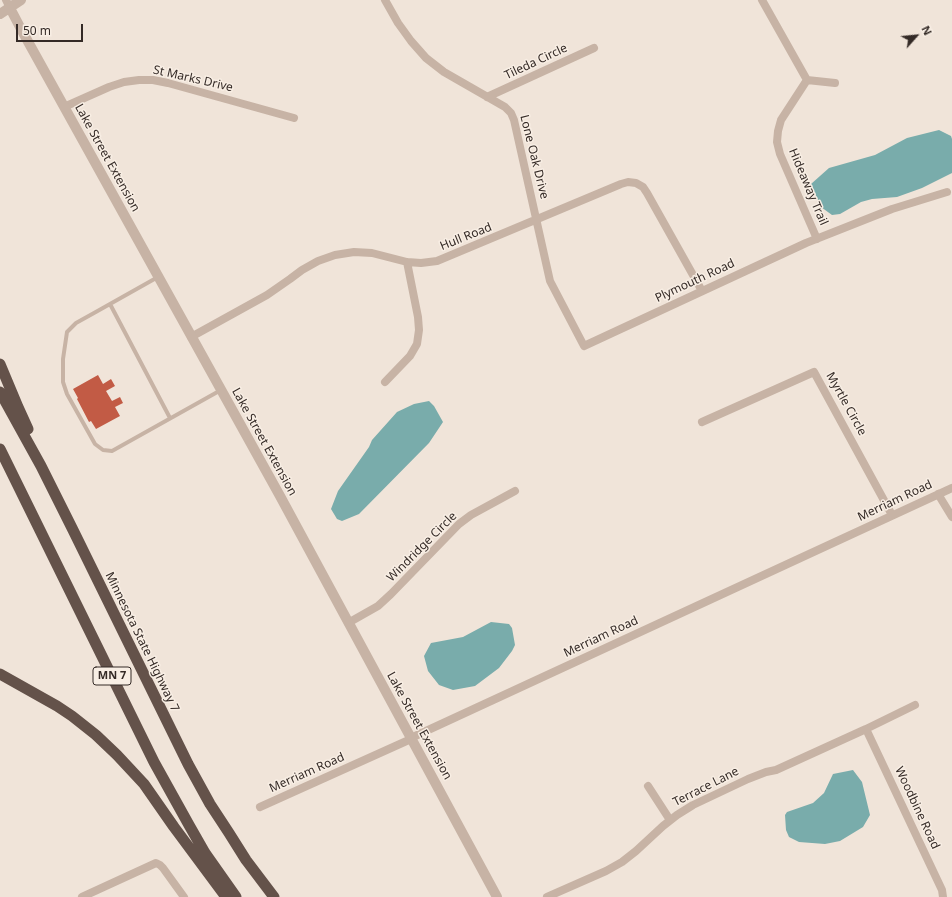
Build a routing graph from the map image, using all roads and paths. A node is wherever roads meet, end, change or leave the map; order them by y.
1 (21, 0) edge
2 (385, 0) edge
3 (762, 0) edge
4 (8, 4) edge
5 (0, 14) edge
6 (594, 48) dead end
7 (807, 80) junction
8 (836, 83) dead end
9 (487, 97) junction
10 (64, 107) junction
11 (294, 118) dead end
12 (949, 192) edge
13 (536, 220) junction
14 (817, 239) junction
15 (407, 262) junction
16 (158, 277) junction
17 (702, 291) junction
18 (110, 304) junction
19 (191, 337) junction
20 (584, 346) joint
21 (0, 364) edge
22 (385, 382) dead end
23 (221, 390) junction
24 (0, 392) edge
25 (170, 418) junction
26 (702, 422) dead end
27 (0, 449) edge
28 (952, 488) edge
29 (515, 491) dead end
30 (938, 494) junction
31 (892, 515) junction
32 (952, 517) edge
33 (73, 530) junction
34 (348, 623) junction
35 (0, 674) edge
36 (915, 705) dead end
37 (866, 729) junction
38 (411, 739) junction
39 (648, 786) dead end
40 (260, 807) dead end
41 (670, 820) junction
42 (82, 897) edge
43 (184, 897) edge
44 (226, 897) edge
45 (236, 897) edge
46 (274, 897) edge
47 (497, 897) edge
48 (547, 897) edge
49 (943, 897) edge

1 - 4 street
2 - 9 street, Lone Oak Drive
3 - 7 street
4 - 5 street
4 - 10 street, Lake Street Extension
6 - 9 street, Tileda Circle
7 - 8 street
7 - 14 street, Hideaway Trail
9 - 13 street, Lone Oak Drive
10 - 11 street, St Marks Drive
10 - 16 street, Lake Street Extension
12 - 14 street, Plymouth Road
13 - 15 street, Hull Road
13 - 17 street, Hull Road
13 - 20 street, Lone Oak Drive
14 - 17 street, Plymouth Road
15 - 19 street, Hull Road
15 - 22 street
16 - 18 lane
16 - 19 street, Lake Street Extension
17 - 20 street, Plymouth Road
18 - 25 lane
18 - 25 lane
19 - 23 street, Lake Street Extension
21 - 33 highway
23 - 25 lane
23 - 34 street, Lake Street Extension
24 - 33 highway, Minnesota State Highway 7 / MN 7
26 - 31 street, Myrtle Circle
27 - 45 highway, MN 7
28 - 30 street, Merriam Road
29 - 34 street, Windridge Circle
30 - 31 street, Merriam Road
30 - 32 street
31 - 38 street, Merriam Road
33 - 46 highway, Minnesota State Highway 7 / MN 7
34 - 38 street, Lake Street Extension
35 - 44 highway
36 - 37 street, Terrace Lane
37 - 41 street, Terrace Lane
37 - 49 street, Woodbine Road
38 - 40 street, Merriam Road
38 - 47 street, Lake Street Extension
39 - 41 street
41 - 48 street, Terrace Lane
42 - 43 street

